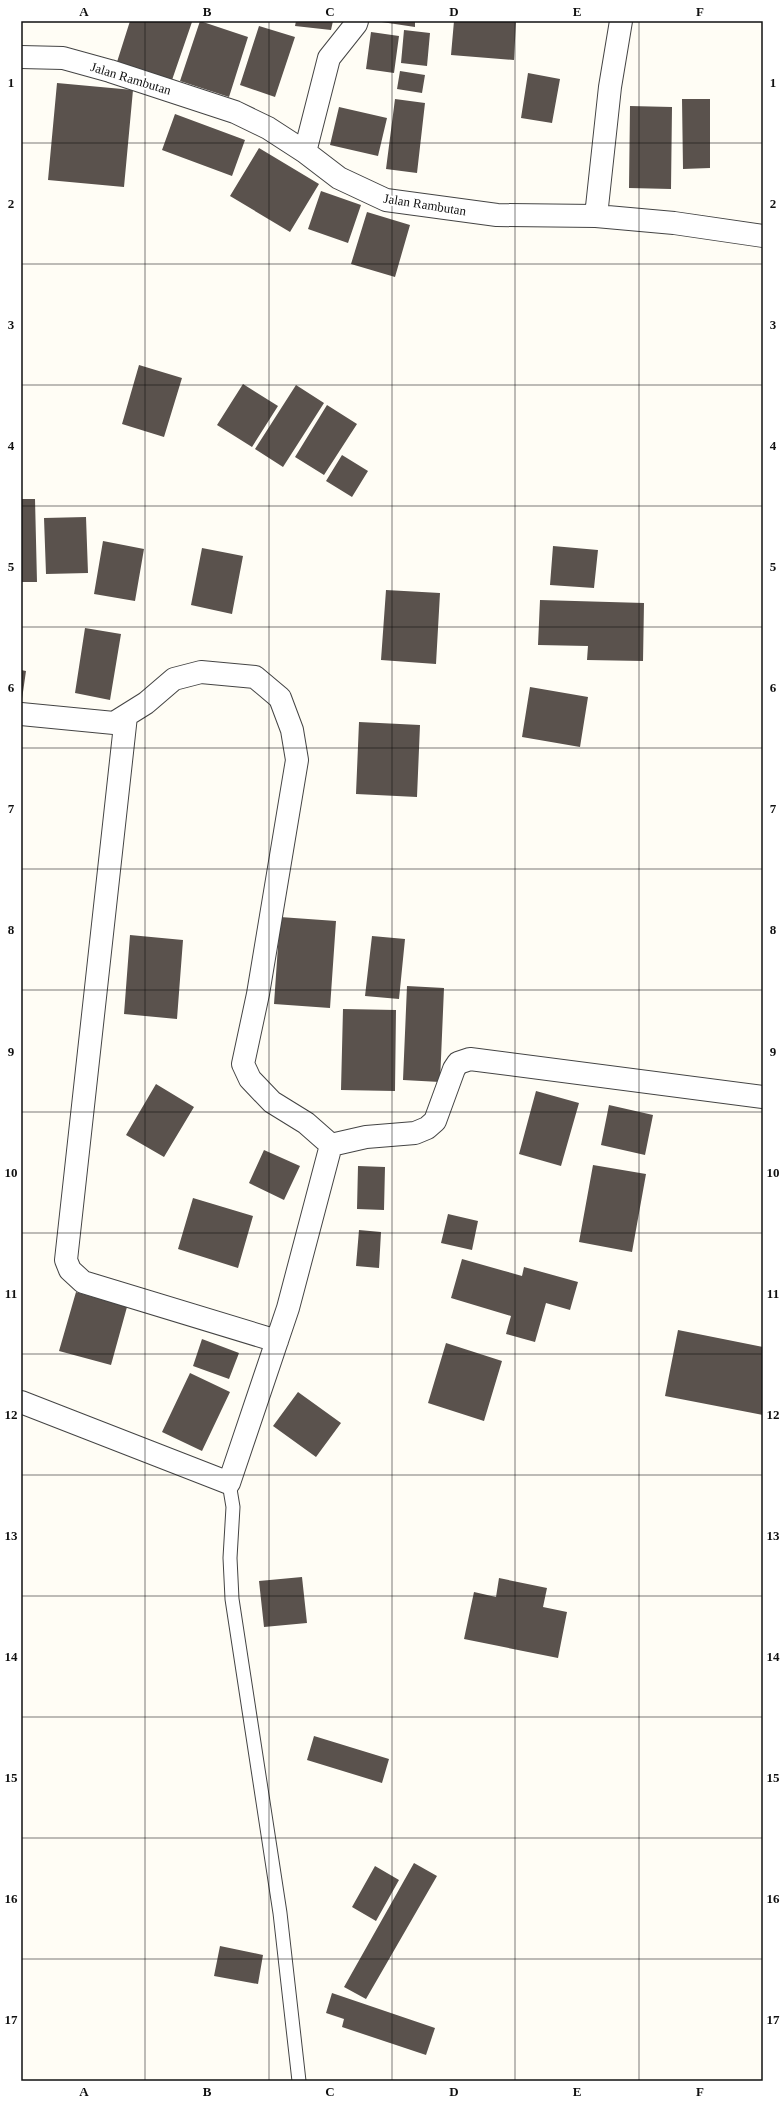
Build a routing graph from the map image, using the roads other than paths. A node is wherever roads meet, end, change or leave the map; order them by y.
1 (357, 21) edge
2 (621, 21) edge
3 (21, 57) edge
4 (305, 152) junction
5 (596, 216) junction
6 (763, 236) edge
7 (21, 714) edge
8 (126, 716) junction
9 (763, 1097) edge
10 (331, 1145) junction
11 (276, 1341) junction
12 (21, 1402) edge
13 (229, 1482) junction
14 (299, 2081) edge

1 - 4 street
2 - 5 street
3 - 4 street, Jalan Rambutan
4 - 5 street, Jalan Rambutan
5 - 6 street, Jalan Rambutan
7 - 8 street
8 - 10 street
8 - 11 street
9 - 10 street
10 - 11 street
11 - 13 street
12 - 13 street
13 - 14 lane

